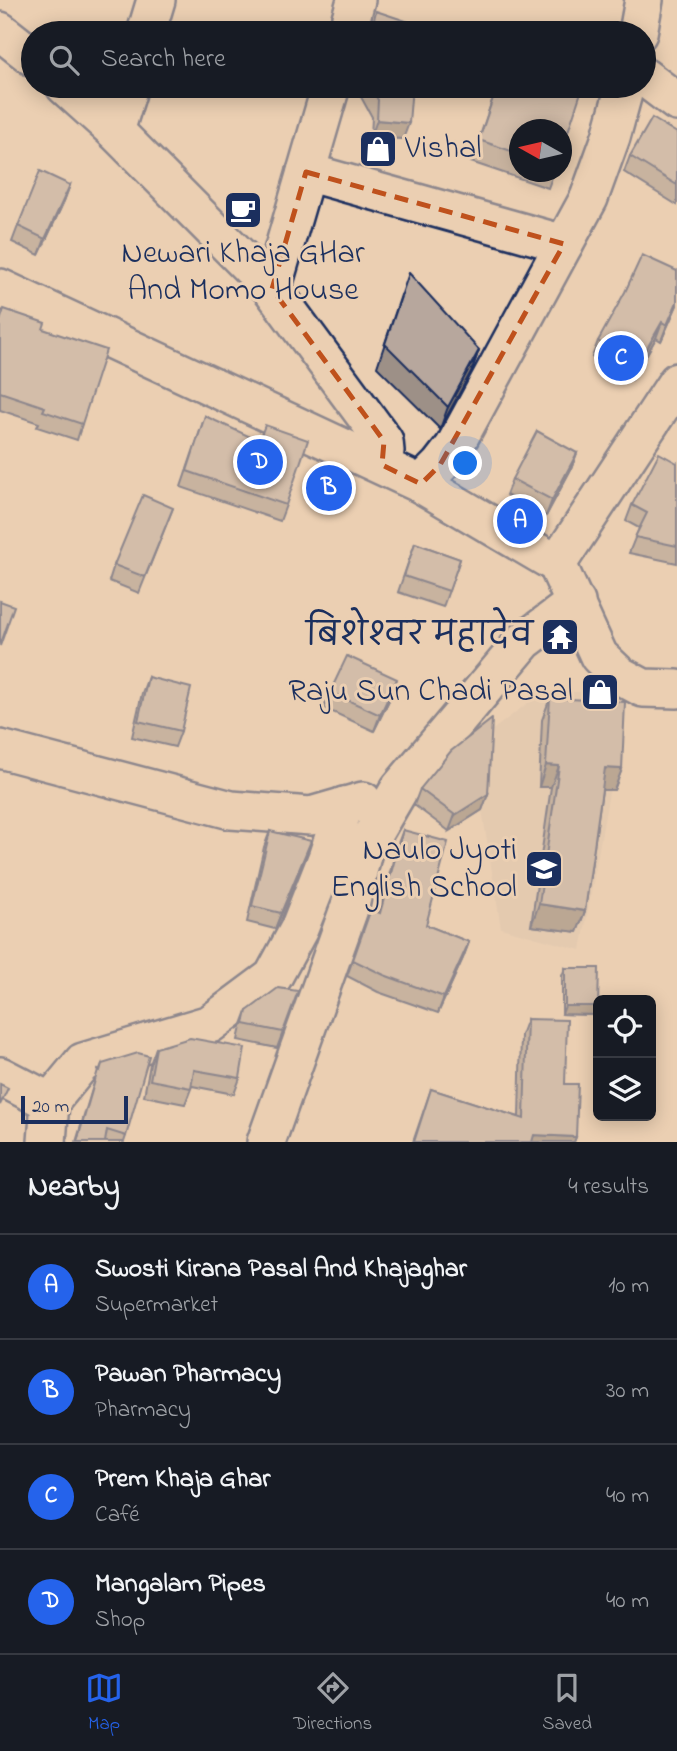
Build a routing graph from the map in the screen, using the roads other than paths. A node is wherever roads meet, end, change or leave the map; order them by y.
1 (156, 0) edge
2 (356, 0) edge
3 (644, 0) edge
4 (150, 21) edge
5 (350, 21) edge
6 (640, 21) edge
7 (0, 31) edge
8 (21, 48) edge
9 (656, 85) edge
10 (78, 98) edge
11 (126, 98) edge
12 (328, 98) edge
13 (622, 98) edge
14 (677, 102) edge
15 (115, 131) junction
16 (306, 172) junction
17 (564, 244) junction
18 (0, 288) edge
19 (272, 289) junction
20 (677, 382) edge
21 (665, 427) edge
22 (382, 465) junction
23 (421, 484) junction
24 (557, 564) junction
25 (576, 602) junction
26 (677, 689) edge
27 (0, 750) edge
28 (400, 788) junction
29 (344, 806) junction
30 (0, 1076) edge
31 (50, 1102) junction
32 (47, 1142) edge
33 (266, 1142) edge

1 - 4 street
2 - 5 street
3 - 6 street
7 - 8 street
9 - 14 street
10 - 15 street
11 - 15 street
12 - 16 street
13 - 17 street
15 - 19 street
16 - 17 street
16 - 19 street
17 - 23 street
18 - 22 street
19 - 22 street
20 - 21 street
21 - 24 street
22 - 23 street
23 - 24 street
24 - 25 street
25 - 26 street
25 - 28 street
27 - 29 street
28 - 29 street
28 - 33 street
29 - 31 street
30 - 31 street
31 - 32 street

